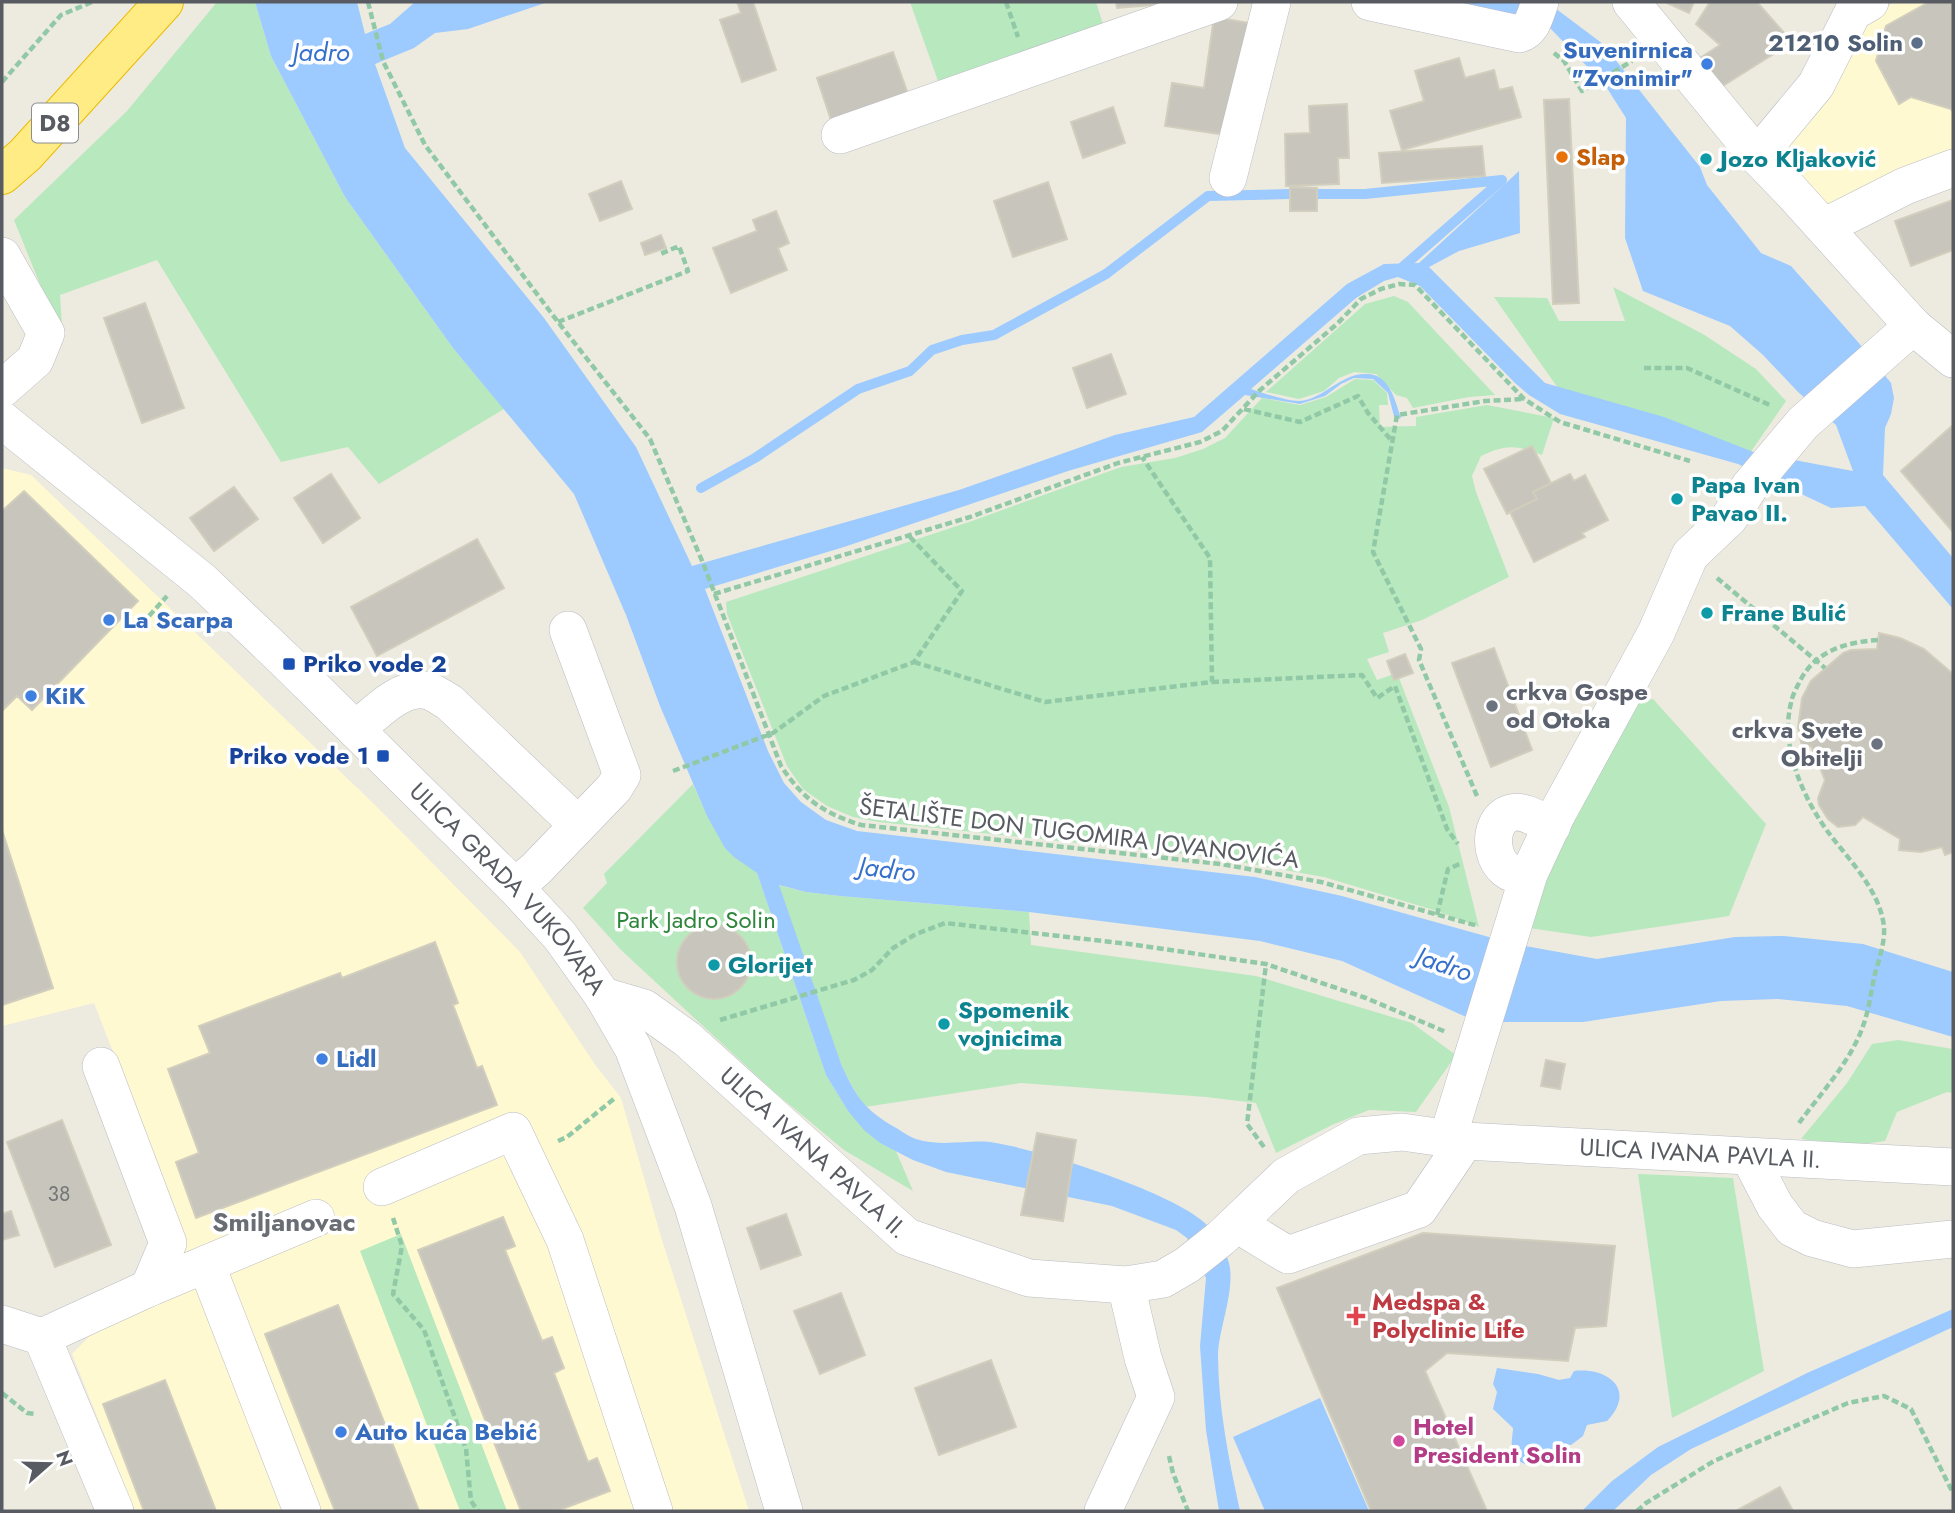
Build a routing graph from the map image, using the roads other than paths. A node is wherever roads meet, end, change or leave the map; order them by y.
1 (164, 2) edge
2 (1219, 2) edge
3 (1272, 2) edge
4 (1370, 2) edge
5 (1631, 2) edge
6 (1870, 2) edge
7 (1536, 14) edge
8 (840, 135) dead end
9 (1757, 156) junction
10 (1953, 168) edge
11 (2, 175) edge
12 (1228, 178) dead end
13 (1824, 227) junction
14 (2, 256) edge
15 (1913, 326) junction
16 (1953, 359) edge
17 (2, 389) edge
18 (2, 419) edge
19 (568, 630) dead end
20 (356, 730) junction
21 (578, 825) junction
22 (1552, 826) junction
23 (1530, 874) junction
24 (514, 887) junction
25 (603, 996) junction
26 (101, 1066) dead end
27 (1457, 1139) junction
28 (1762, 1158) junction
29 (1953, 1167) edge
30 (383, 1187) road end
31 (316, 1218) dead end
32 (1229, 1231) junction
33 (1953, 1239) edge
34 (206, 1264) junction
35 (1126, 1285) junction
36 (149, 1288) junction
37 (2, 1324) edge
38 (42, 1338) junction
39 (115, 1511) edge
40 (302, 1511) edge
41 (654, 1511) edge
42 (783, 1511) edge
43 (1102, 1511) edge

1 - 11 highway, D8
2 - 8 street
3 - 12 street
4 - 7 street
5 - 9 street
6 - 9 street
9 - 13 street
10 - 13 street
13 - 15 street
14 - 17 street
15 - 16 street
15 - 22 street
18 - 20 street, ULICA GRADA VUKOVARA
19 - 21 street
20 - 21 street
20 - 24 street, ULICA GRADA VUKOVARA
21 - 24 street
22 - 23 street
22 - 23 street
23 - 27 street
24 - 25 street, ULICA GRADA VUKOVARA
25 - 35 street, ULICA IVANA PAVLA II.
25 - 42 street, ULICA GRADA VUKOVARA
26 - 36 street
27 - 28 street, ULICA IVANA PAVLA II.
27 - 32 street, ULICA IVANA PAVLA II.
27 - 32 street
28 - 29 street, ULICA IVANA PAVLA II.
28 - 33 street
30 - 41 street
31 - 34 street
32 - 35 street, ULICA IVANA PAVLA II.
34 - 36 street
34 - 40 street
35 - 43 street
36 - 38 street
37 - 38 street
38 - 39 street

